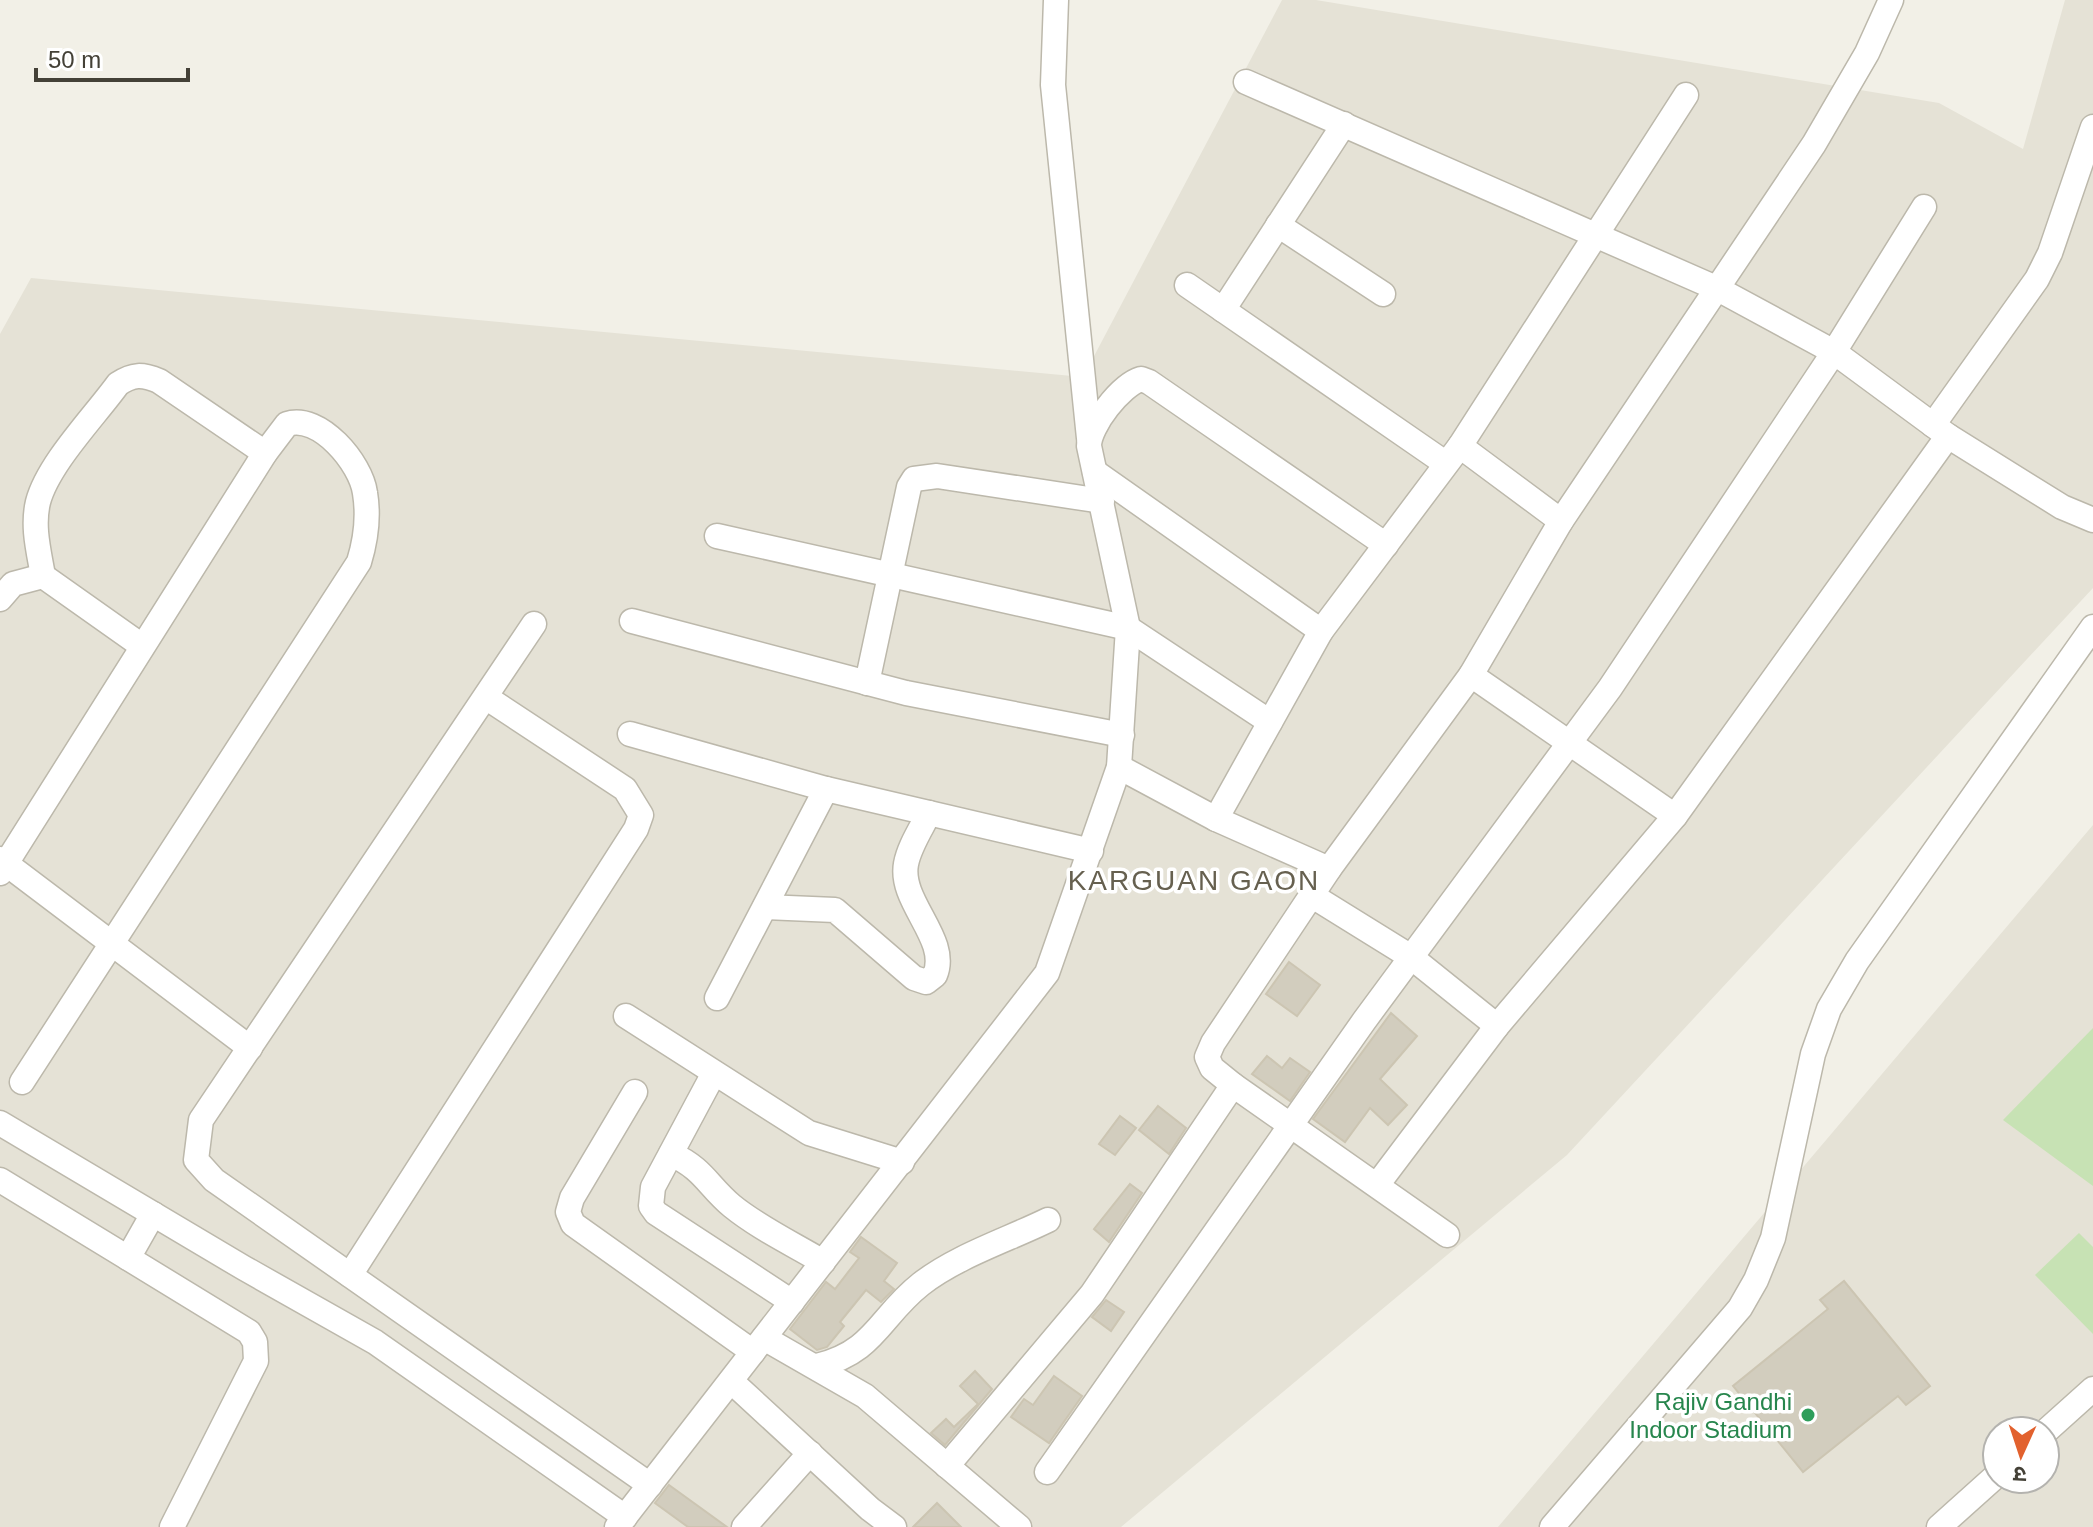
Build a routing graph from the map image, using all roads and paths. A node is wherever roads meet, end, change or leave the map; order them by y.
1 (1056, 0) edge
2 (1891, 0) edge
3 (1246, 82) dead end
4 (1686, 95) dead end
5 (1344, 124) junction
6 (2093, 127) edge
7 (1924, 207) dead end
8 (1278, 225) junction
9 (1594, 233) junction
10 (1187, 285) dead end
11 (1716, 288) junction
12 (1383, 294) dead end
13 (1223, 310) junction
14 (1834, 352) junction
15 (1940, 430) junction
16 (1089, 438) junction
17 (265, 453) junction
18 (1452, 454) junction
19 (1095, 472) junction
20 (1102, 501) junction
21 (2093, 520) edge
22 (1561, 521) junction
23 (717, 536) dead end
24 (1386, 545) junction
25 (888, 575) junction
26 (43, 576) junction
27 (0, 599) edge
28 (632, 621) dead end
29 (534, 624) dead end
30 (2093, 627) edge
31 (1128, 628) junction
32 (1321, 631) junction
33 (142, 646) junction
34 (1471, 675) junction
35 (867, 683) junction
36 (487, 698) junction
37 (1270, 722) junction
38 (630, 734) dead end
39 (1122, 735) junction
40 (1571, 744) junction
41 (1119, 767) junction
42 (826, 789) junction
43 (929, 813) junction
44 (1675, 816) junction
45 (1216, 819) junction
46 (1091, 851) junction
47 (2, 865) edge
48 (1329, 869) junction
49 (1311, 895) junction
50 (765, 907) junction
51 (112, 944) junction
52 (1411, 957) junction
53 (717, 998) dead end
54 (626, 1016) dead end
55 (1497, 1026) junction
56 (250, 1048) junction
57 (714, 1073) junction
58 (22, 1082) dead end
59 (1233, 1085) junction
60 (635, 1092) dead end
61 (0, 1123) edge
62 (1289, 1126) junction
63 (671, 1154) junction
64 (902, 1162) junction
65 (0, 1180) edge
66 (1377, 1185) junction
67 (153, 1214) junction
68 (1048, 1220) dead end
69 (1447, 1235) dead end
70 (128, 1258) junction
71 (823, 1262) junction
72 (350, 1275) junction
73 (792, 1302) junction
74 (759, 1345) junction
75 (817, 1366) junction
76 (731, 1381) junction
77 (2093, 1389) edge
78 (2061, 1418) edge
79 (810, 1453) junction
80 (947, 1466) junction
81 (1047, 1472) dead end
82 (650, 1485) junction
83 (1981, 1489) edge
84 (862, 1518) edge
85 (621, 1522) edge
86 (172, 1527) edge
87 (744, 1527) edge
88 (894, 1527) edge
89 (1019, 1527) edge
90 (1552, 1527) edge
91 (1939, 1527) edge

1 - 16 street
2 - 11 street
3 - 5 street
4 - 9 street
5 - 8 street
5 - 9 street
6 - 15 street
7 - 14 street
8 - 12 street
8 - 13 street
9 - 11 street
9 - 18 street
10 - 13 street
11 - 14 street
11 - 22 street
13 - 18 street
14 - 15 street
14 - 40 street
15 - 21 street
15 - 44 street
16 - 19 street
16 - 24 street
17 - 26 street
17 - 33 street
17 - 51 street
18 - 22 street
18 - 24 street
19 - 20 street
19 - 32 street
20 - 25 street
20 - 31 street
22 - 34 street
23 - 25 street
24 - 32 street
25 - 31 street
25 - 35 street
26 - 27 street
26 - 33 street
28 - 35 street
29 - 36 street
30 - 90 street
31 - 37 street
31 - 39 street
32 - 37 street
33 - 47 street
34 - 40 street
34 - 48 street
35 - 39 street
36 - 56 street
36 - 72 street
37 - 45 street
38 - 42 street
39 - 41 street
40 - 44 street
40 - 52 street
41 - 45 street
41 - 46 street
42 - 43 street
42 - 50 street
43 - 46 street
43 - 50 street
44 - 55 street
45 - 48 street
46 - 64 street
47 - 51 street
48 - 49 street
49 - 52 street
49 - 59 street
50 - 53 street
51 - 56 street
51 - 58 street
52 - 55 street
52 - 62 street
54 - 57 street
55 - 66 street
56 - 72 street
57 - 63 street
57 - 64 street
59 - 62 street
59 - 80 street
60 - 74 street
61 - 67 street
62 - 66 street
62 - 81 street
63 - 71 street
63 - 73 street
64 - 71 street
65 - 70 street
66 - 69 street
67 - 70 street
67 - 85 street
68 - 75 street
70 - 86 street
71 - 73 street
72 - 82 street
73 - 74 street
74 - 75 street
74 - 76 street
75 - 80 street
76 - 79 street
76 - 82 street
77 - 78 street
79 - 84 street
79 - 87 street
80 - 89 street
82 - 85 street
83 - 91 street
84 - 88 street

